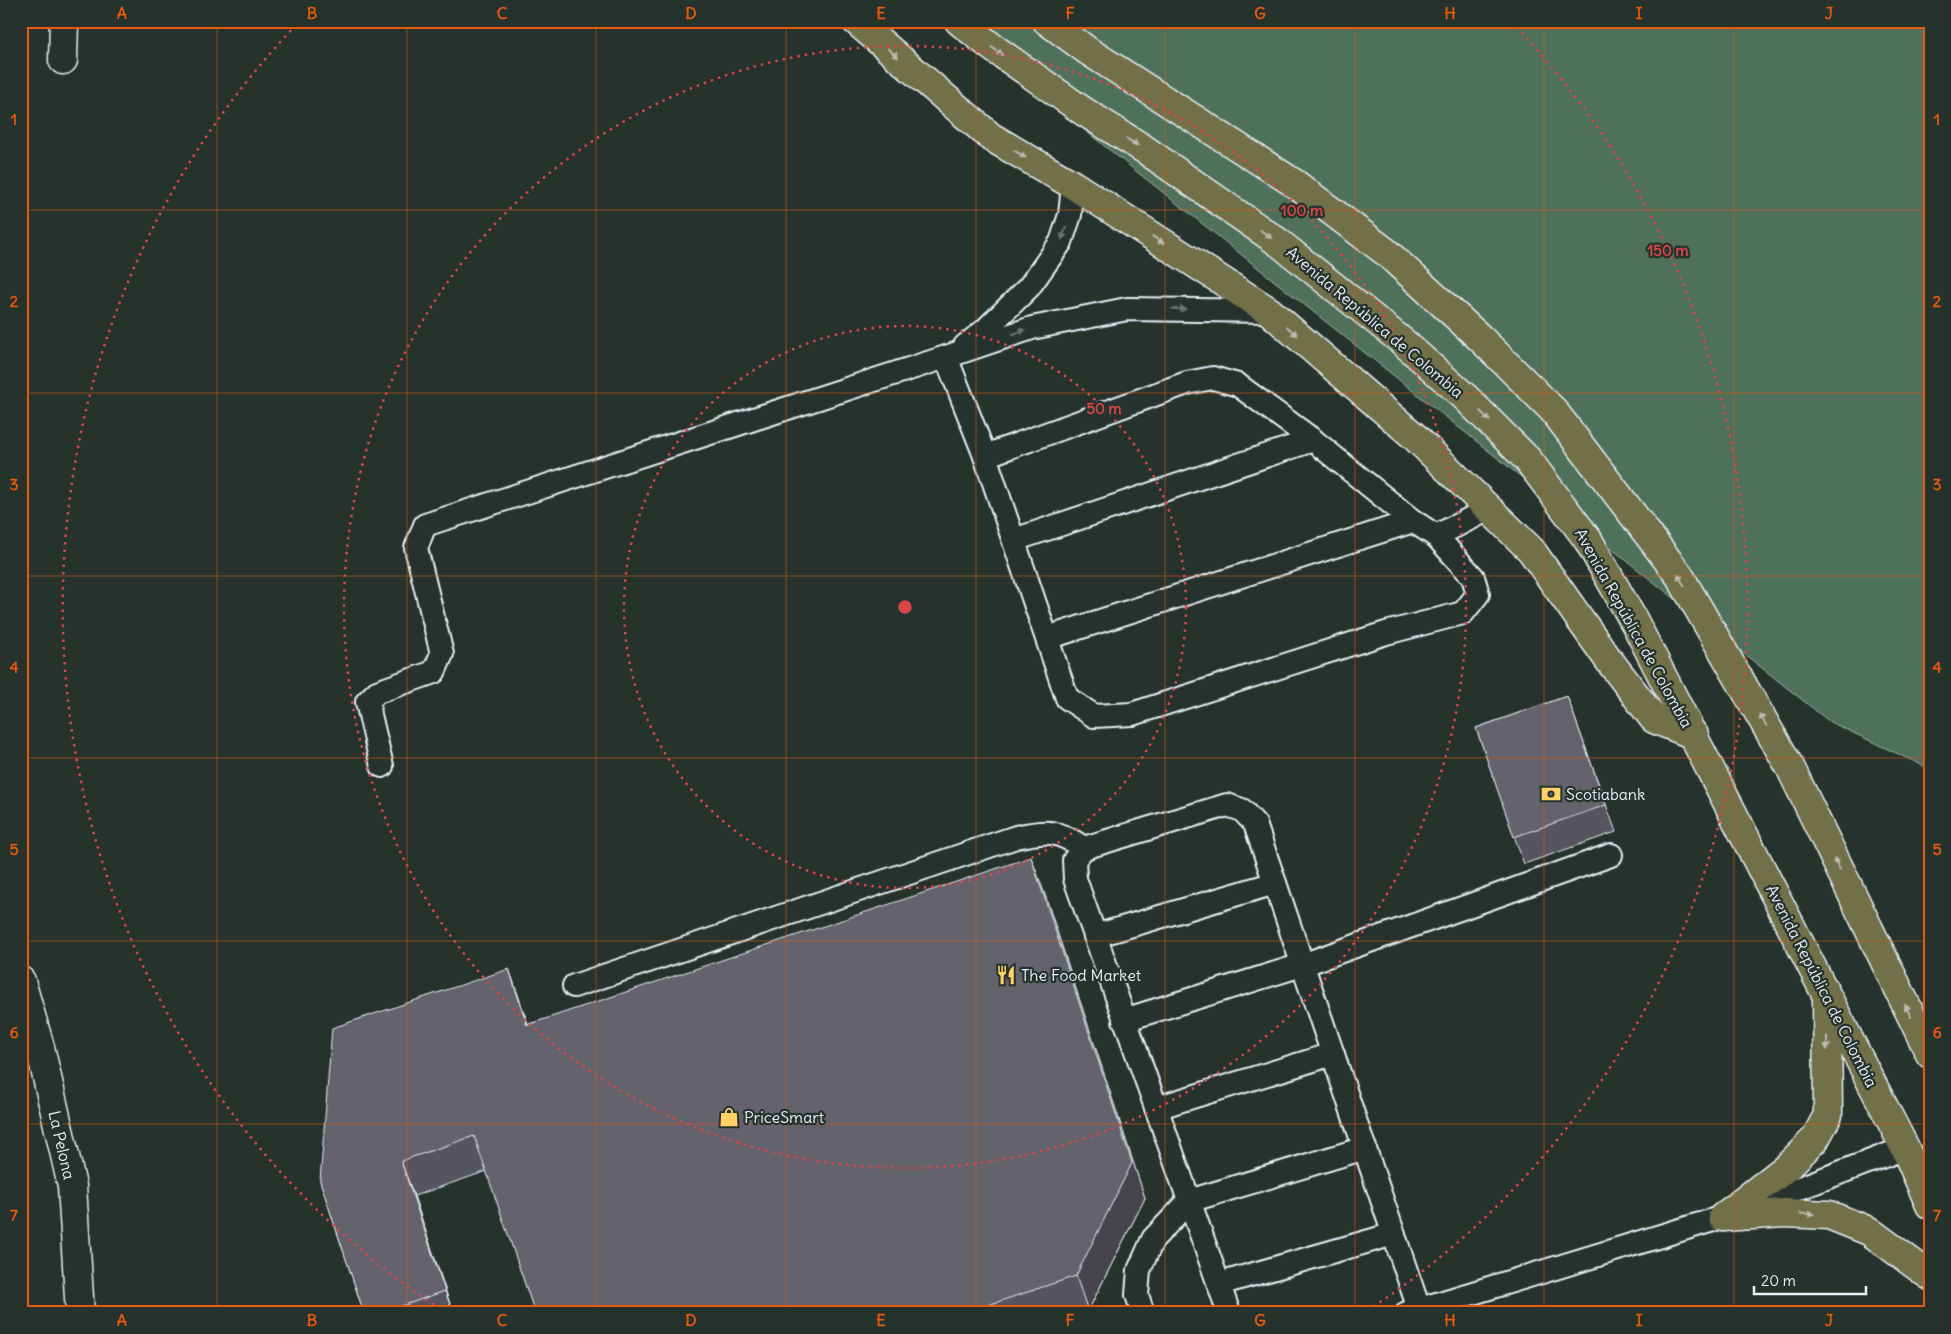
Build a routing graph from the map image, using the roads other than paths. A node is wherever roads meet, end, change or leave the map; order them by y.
1 (64, 21) edge
2 (856, 21) edge
3 (959, 21) edge
4 (1047, 21) edge
5 (63, 60) dead end
6 (1073, 185) junction
7 (1269, 310) junction
8 (951, 355) junction
9 (1312, 440) junction
10 (985, 456) junction
11 (1488, 509) junction
12 (1413, 521) junction
13 (1436, 536) junction
14 (1014, 540) junction
15 (1047, 638) junction
16 (1694, 735) junction
17 (382, 766) dead end
18 (1084, 848) junction
19 (1611, 855) dead end
20 (1275, 883) junction
21 (1095, 936) junction
22 (1302, 965) junction
23 (21, 981) edge
24 (574, 986) dead end
25 (1827, 994) junction
26 (1124, 1020) junction
27 (1332, 1054) junction
28 (1930, 1054) edge
29 (1156, 1108) junction
30 (1365, 1148) junction
31 (1905, 1148) junction
32 (1189, 1201) junction
33 (1930, 1205) edge
34 (1723, 1217) junction
35 (1394, 1234) junction
36 (1930, 1276) edge
37 (1219, 1284) junction
38 (1413, 1311) edge
39 (80, 1313) edge
40 (1143, 1313) edge
41 (1229, 1313) edge

1 - 5 street
2 -> 6 main road
3 -> 16 main road, Avenida República de Colombia
28 -> 4 main road
6 -> 7 main road
6 -> 8 lane
8 -> 7 lane
7 -> 11 main road
8 - 10 lane
8 - 17 lane
9 - 10 lane
9 - 12 lane
9 - 14 lane
10 - 14 lane
11 - 13 lane
11 - 16 main road
12 - 13 lane
12 - 15 lane
13 - 15 lane
14 - 15 lane
16 - 25 main road, Avenida República de Colombia
18 - 20 lane
18 - 21 lane
18 - 24 lane
19 - 22 lane
20 - 21 lane
20 - 22 lane
21 - 26 lane
22 - 26 lane
22 - 27 lane
23 - 39 street, La Pelona
25 - 31 main road, Avenida República de Colombia
25 -> 34 main road
26 - 29 lane
27 - 29 lane
27 - 30 lane
29 - 32 lane
30 - 32 lane
30 - 35 lane
31 - 33 main road, Avenida República de Colombia
31 - 34 lane
32 - 37 lane
32 - 40 lane
34 -> 36 main road
34 - 38 lane
35 - 37 lane
35 - 38 lane
37 - 41 lane

